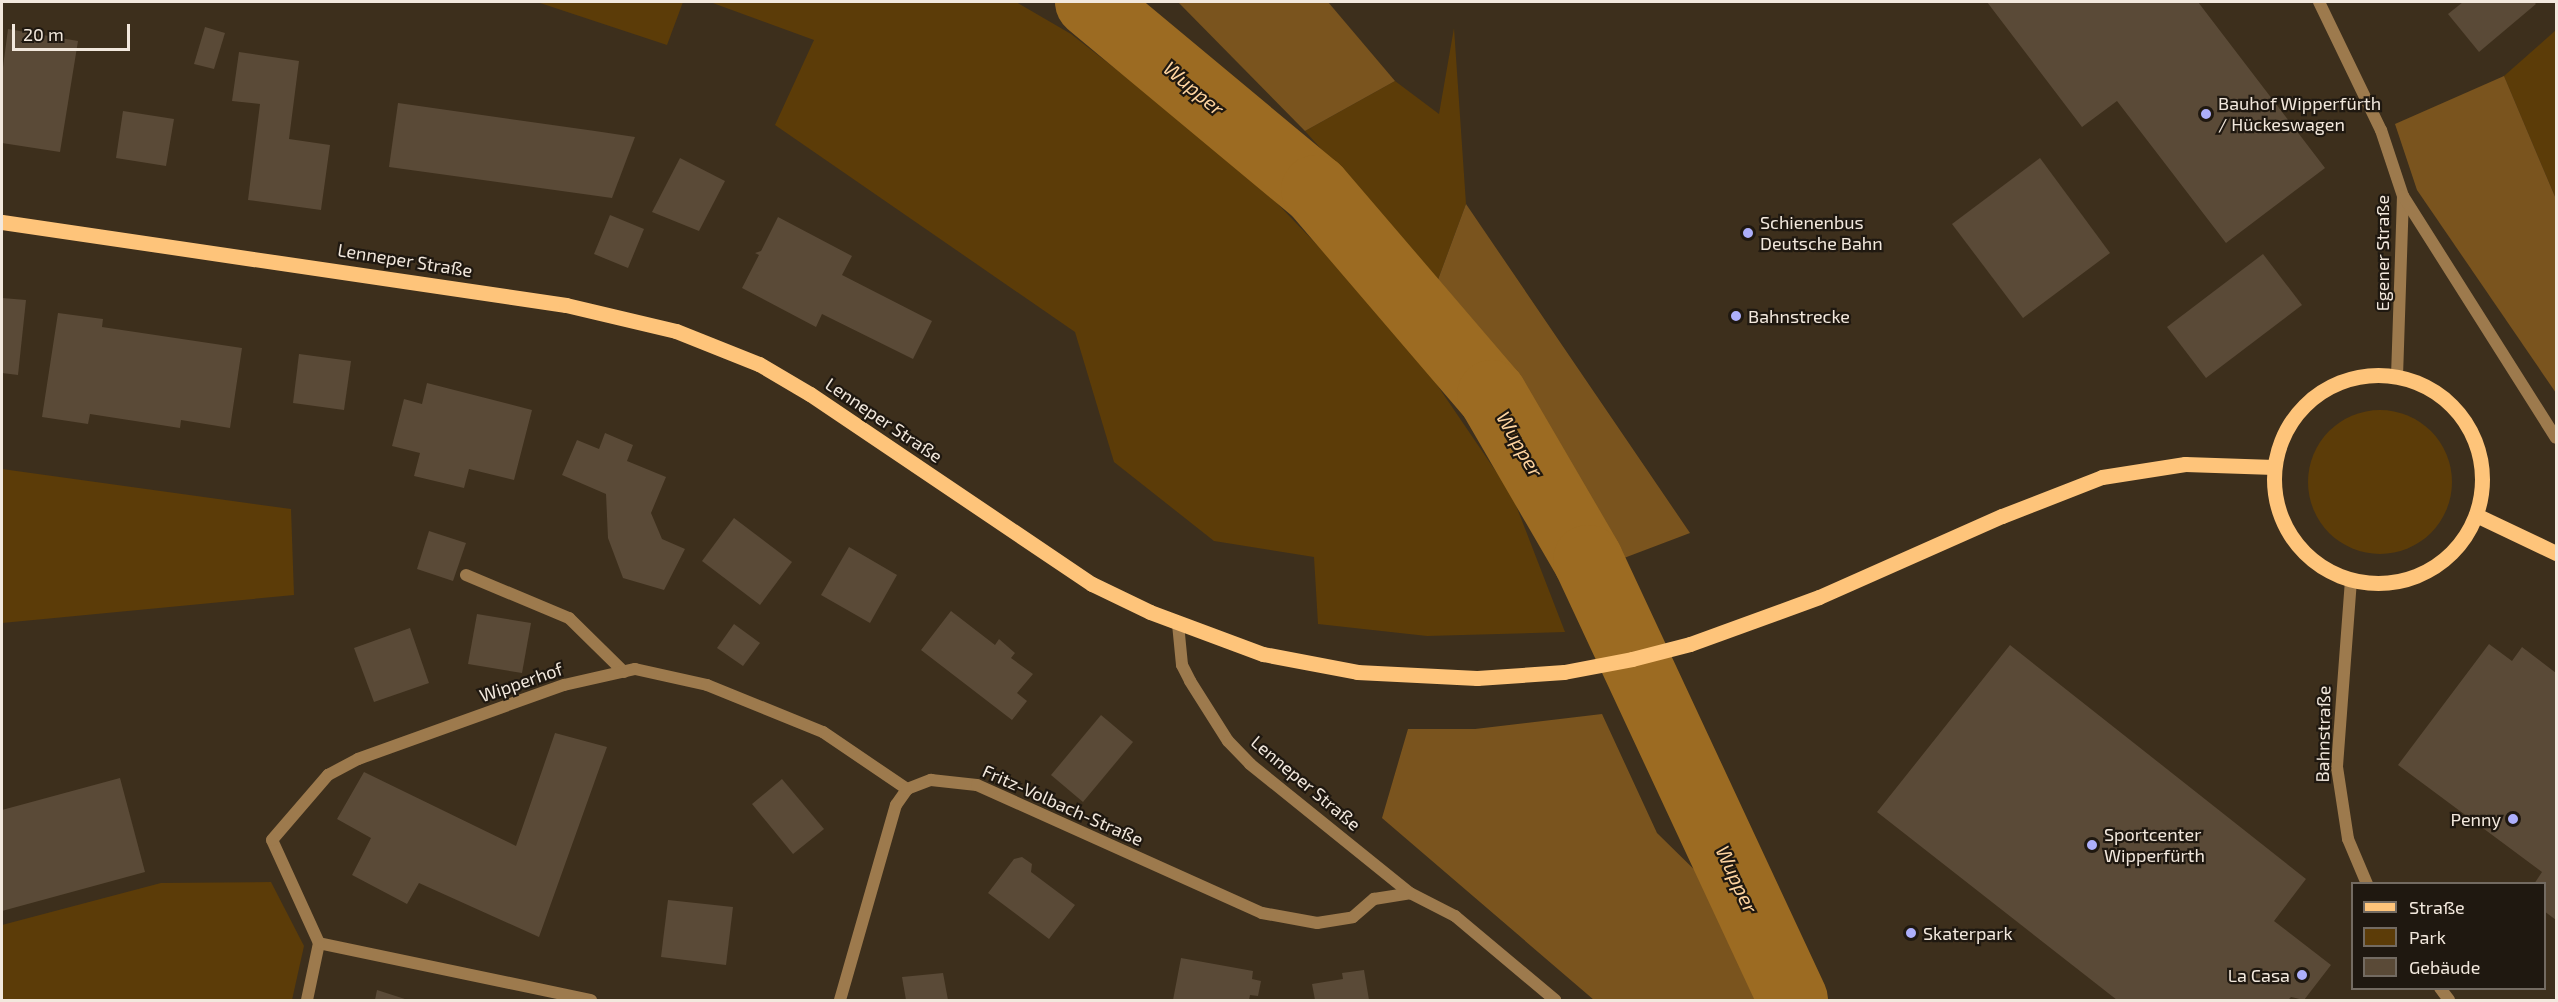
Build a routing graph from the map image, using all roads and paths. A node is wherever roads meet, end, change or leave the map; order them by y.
1 (2319, 2) edge
2 (2403, 196) junction
3 (2, 222) edge
4 (2397, 376) junction
5 (2556, 438) edge
6 (2274, 466) junction
7 (2476, 515) junction
8 (2556, 553) edge
9 (466, 575) dead end
10 (2351, 580) junction
11 (1178, 624) junction
12 (624, 672) junction
13 (907, 789) junction
14 (2366, 882) edge
15 (1410, 893) junction
16 (319, 943) junction
17 (307, 1000) edge
18 (591, 1000) edge
19 (840, 1000) edge
20 (1555, 1000) edge

1 - 2 street, Egener Straße
2 - 4 street, Egener Straße
2 - 5 street
3 - 11 main road, Lenneper Straße
4 - 6 main road
4 - 7 main road
6 - 10 main road
6 - 11 main road
7 - 8 main road
7 - 10 main road
9 - 12 street
10 - 14 street, Bahnstraße
11 - 15 street, Lenneper Straße
12 - 13 street, Wipperhof
12 - 16 street, Wipperhof
13 - 15 street, Fritz-Volbach-Straße
13 - 19 street
15 - 20 street, Lenneper Straße
16 - 17 street
16 - 18 street

